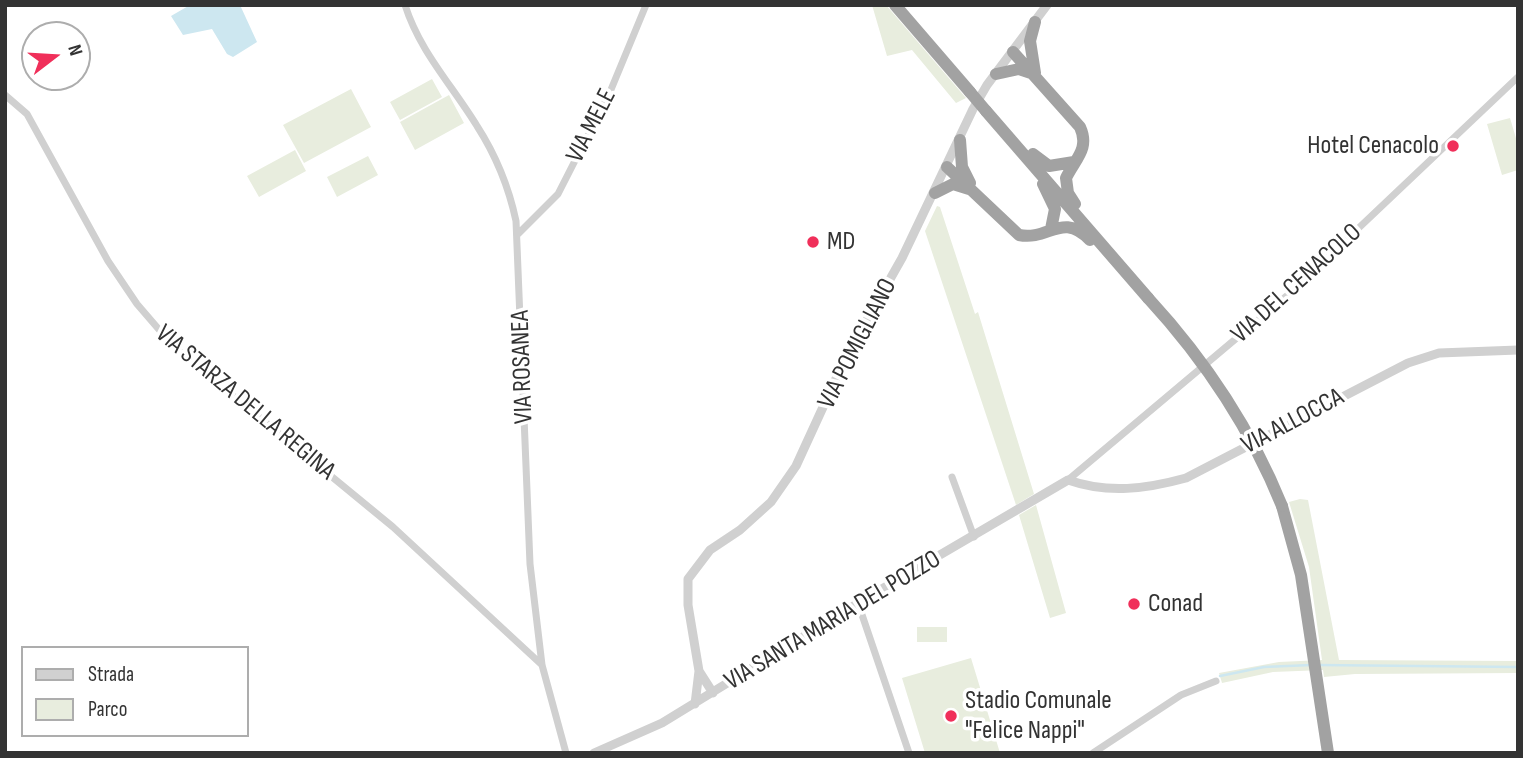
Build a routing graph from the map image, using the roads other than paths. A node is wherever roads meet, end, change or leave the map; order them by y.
1 (405, 5) edge
2 (646, 5) edge
3 (895, 5) edge
4 (1047, 5) edge
5 (1035, 22) junction
6 (1013, 52) junction
7 (996, 74) junction
8 (1035, 74) junction
9 (1518, 77) edge
10 (5, 95) edge
11 (999, 125) junction
12 (960, 140) junction
13 (1021, 151) junction
14 (1074, 162) junction
15 (947, 167) junction
16 (976, 192) junction
17 (934, 193) junction
18 (1051, 229) junction
19 (518, 234) junction
20 (1105, 247) junction
21 (1122, 267) junction
22 (1518, 350) edge
23 (952, 477) dead end
24 (1068, 480) junction
25 (974, 537) junction
26 (858, 603) junction
27 (542, 665) junction
28 (699, 671) junction
29 (1216, 681) dead end
30 (713, 693) junction
31 (695, 704) junction
32 (566, 753) edge
33 (594, 753) edge
34 (909, 753) edge
35 (1093, 753) edge
36 (1328, 753) edge

1 - 19 street, VIA ROSANEA
2 - 19 street, VIA MELE
3 - 11 highway, bridge
4 - 5 street, VIA POMIGLIANO
5 - 6 street, VIA POMIGLIANO
5 - 8 highway
6 - 7 street, VIA POMIGLIANO
6 - 8 highway
7 - 8 highway
7 - 12 street, VIA POMIGLIANO
8 - 14 highway
9 - 24 street, VIA DEL CENACOLO
10 - 27 street, VIA STARZA DELLA REGINA
11 - 13 highway
11 - 14 highway
12 - 15 street, VIA POMIGLIANO
12 - 16 highway
13 - 18 highway
13 - 20 highway
14 - 20 highway
15 - 16 highway
15 - 17 street, VIA POMIGLIANO
16 - 17 highway
16 - 18 highway
17 - 28 street, VIA POMIGLIANO
18 - 21 highway
19 - 27 street, VIA ROSANEA
20 - 21 highway
21 - 36 highway, bridge
22 - 24 street, VIA ALLOCCA
23 - 25 street
24 - 25 street, VIA SANTA MARIA DEL POZZO
25 - 26 street, VIA SANTA MARIA DEL POZZO
26 - 30 street, VIA SANTA MARIA DEL POZZO
26 - 34 street
27 - 32 street, VIA ROSANEA
28 - 30 street, VIA POMIGLIANO
28 - 31 street, VIA POMIGLIANO
29 - 35 street
30 - 31 street, VIA SANTA MARIA DEL POZZO
31 - 33 street, VIA SANTA MARIA DEL POZZO

